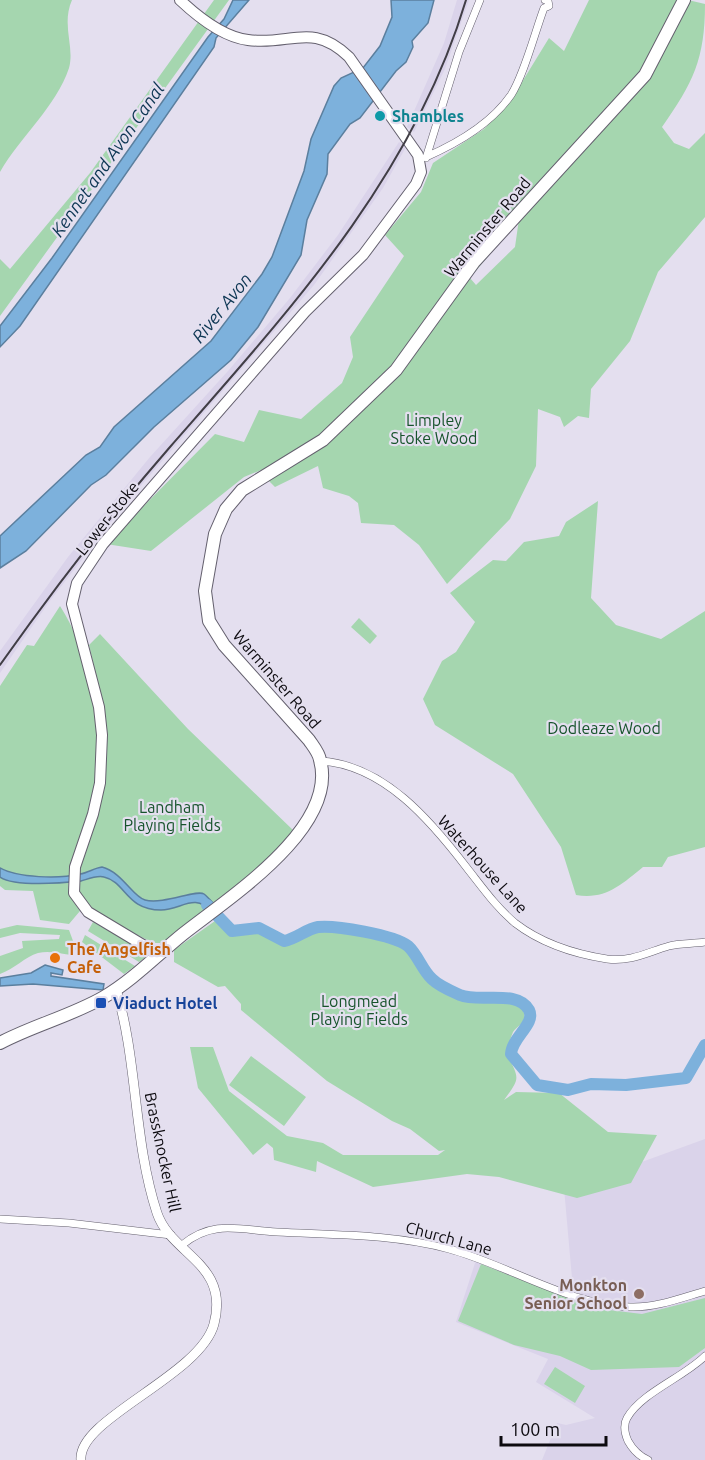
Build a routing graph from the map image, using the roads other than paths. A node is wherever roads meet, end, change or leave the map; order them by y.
1 (180, 0) edge
2 (480, 0) edge
3 (684, 0) edge
4 (544, 3) edge
5 (424, 159) junction
6 (321, 761) junction
7 (705, 942) edge
8 (158, 954) junction
9 (114, 994) junction
10 (0, 1043) edge
11 (0, 1219) edge
12 (171, 1235) junction
13 (182, 1245) junction
14 (705, 1291) edge
15 (705, 1356) edge
16 (81, 1460) edge
17 (648, 1460) edge

1 - 5 main road
2 - 5 street
3 - 6 highway, Warminster Road
4 - 5 street
5 - 8 main road, Lower Stoke
6 - 7 street, Waterhouse Lane
6 - 8 highway
8 - 9 highway
9 - 10 highway
9 - 12 street, Brassknocker Hill
11 - 12 street
12 - 13 street, Brassknocker Hill
13 - 14 street, Church Lane
13 - 16 street, Brassknocker Hill
15 - 17 street

